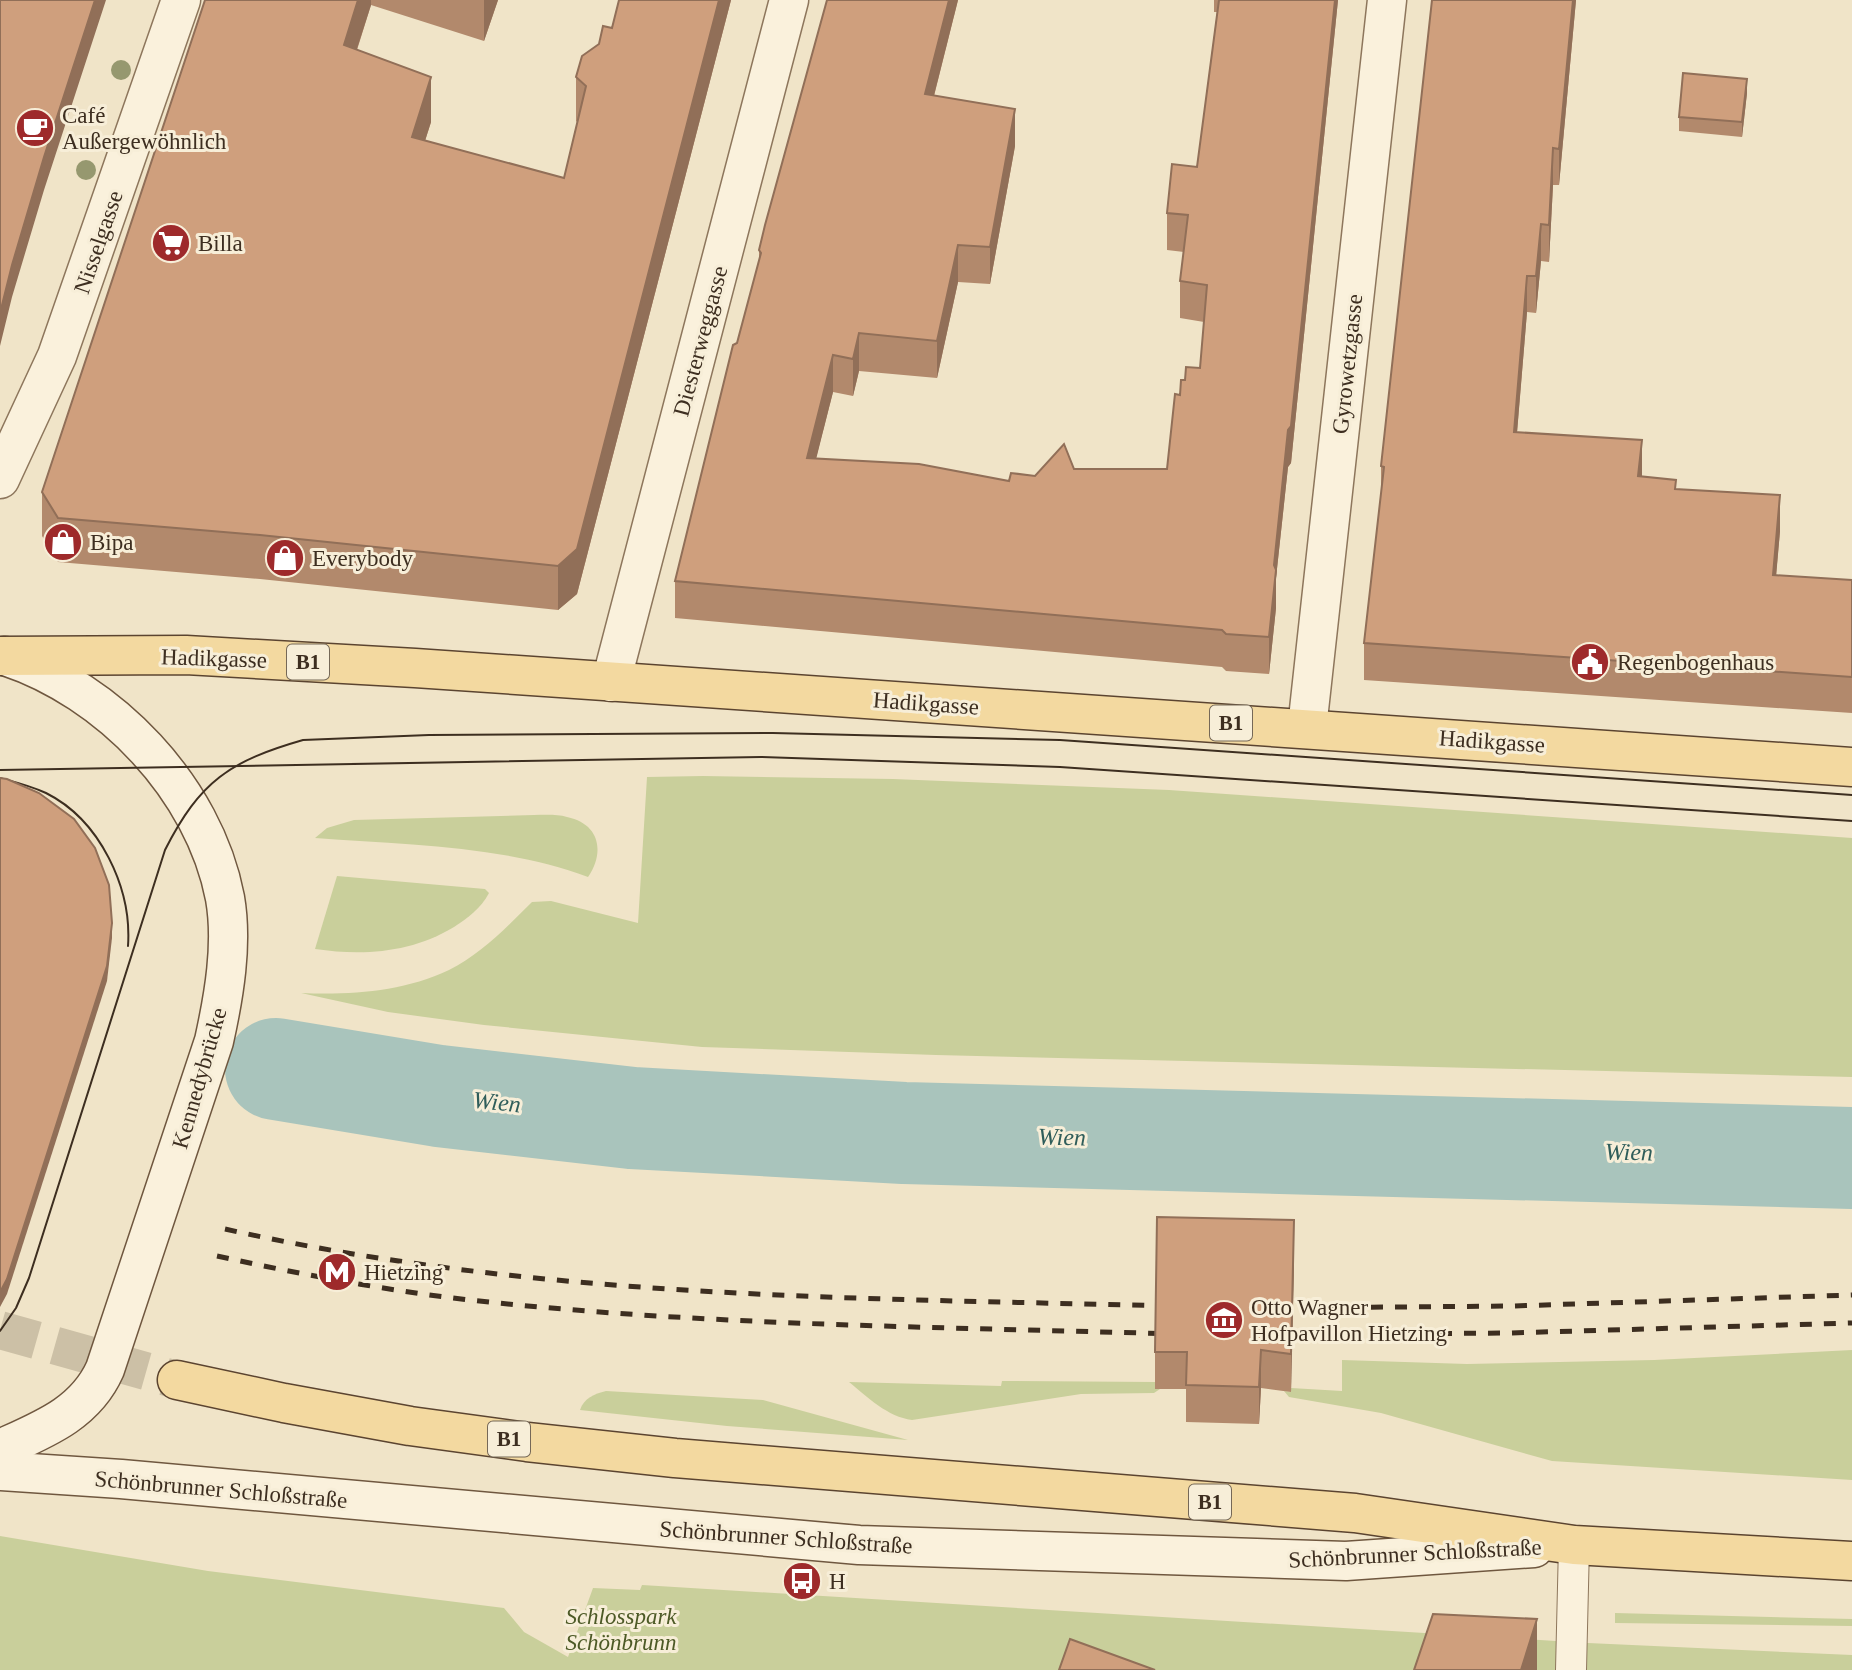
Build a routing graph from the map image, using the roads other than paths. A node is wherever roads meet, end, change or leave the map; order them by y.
1 (181, 0) edge
2 (789, 0) edge
3 (1387, 0) edge
4 (0, 479) edge
5 (2, 656) edge
6 (611, 682) junction
7 (1307, 728) junction
8 (1852, 767) edge
9 (177, 1380) tunnel mouth
10 (0, 1449) edge
11 (0, 1471) edge
12 (1574, 1545) junction
13 (1852, 1561) edge
14 (1571, 1670) edge

1 - 4 main road, Nisselgasse
2 - 6 main road, Diesterweggasse
3 - 7 main road, Gyrowetzgasse
5 - 6 main road, Hadikgasse / B1
5 - 10 main road, Kennedybrücke
6 - 7 main road, Hadikgasse / B1
7 - 8 main road, Hadikgasse / B1
9 - 12 main road, Schönbrunner Schloßstraße / B1
11 - 12 main road, Schönbrunner Schloßstraße
12 - 13 main road, Schönbrunner Schloßstraße / B1
12 - 14 lane

